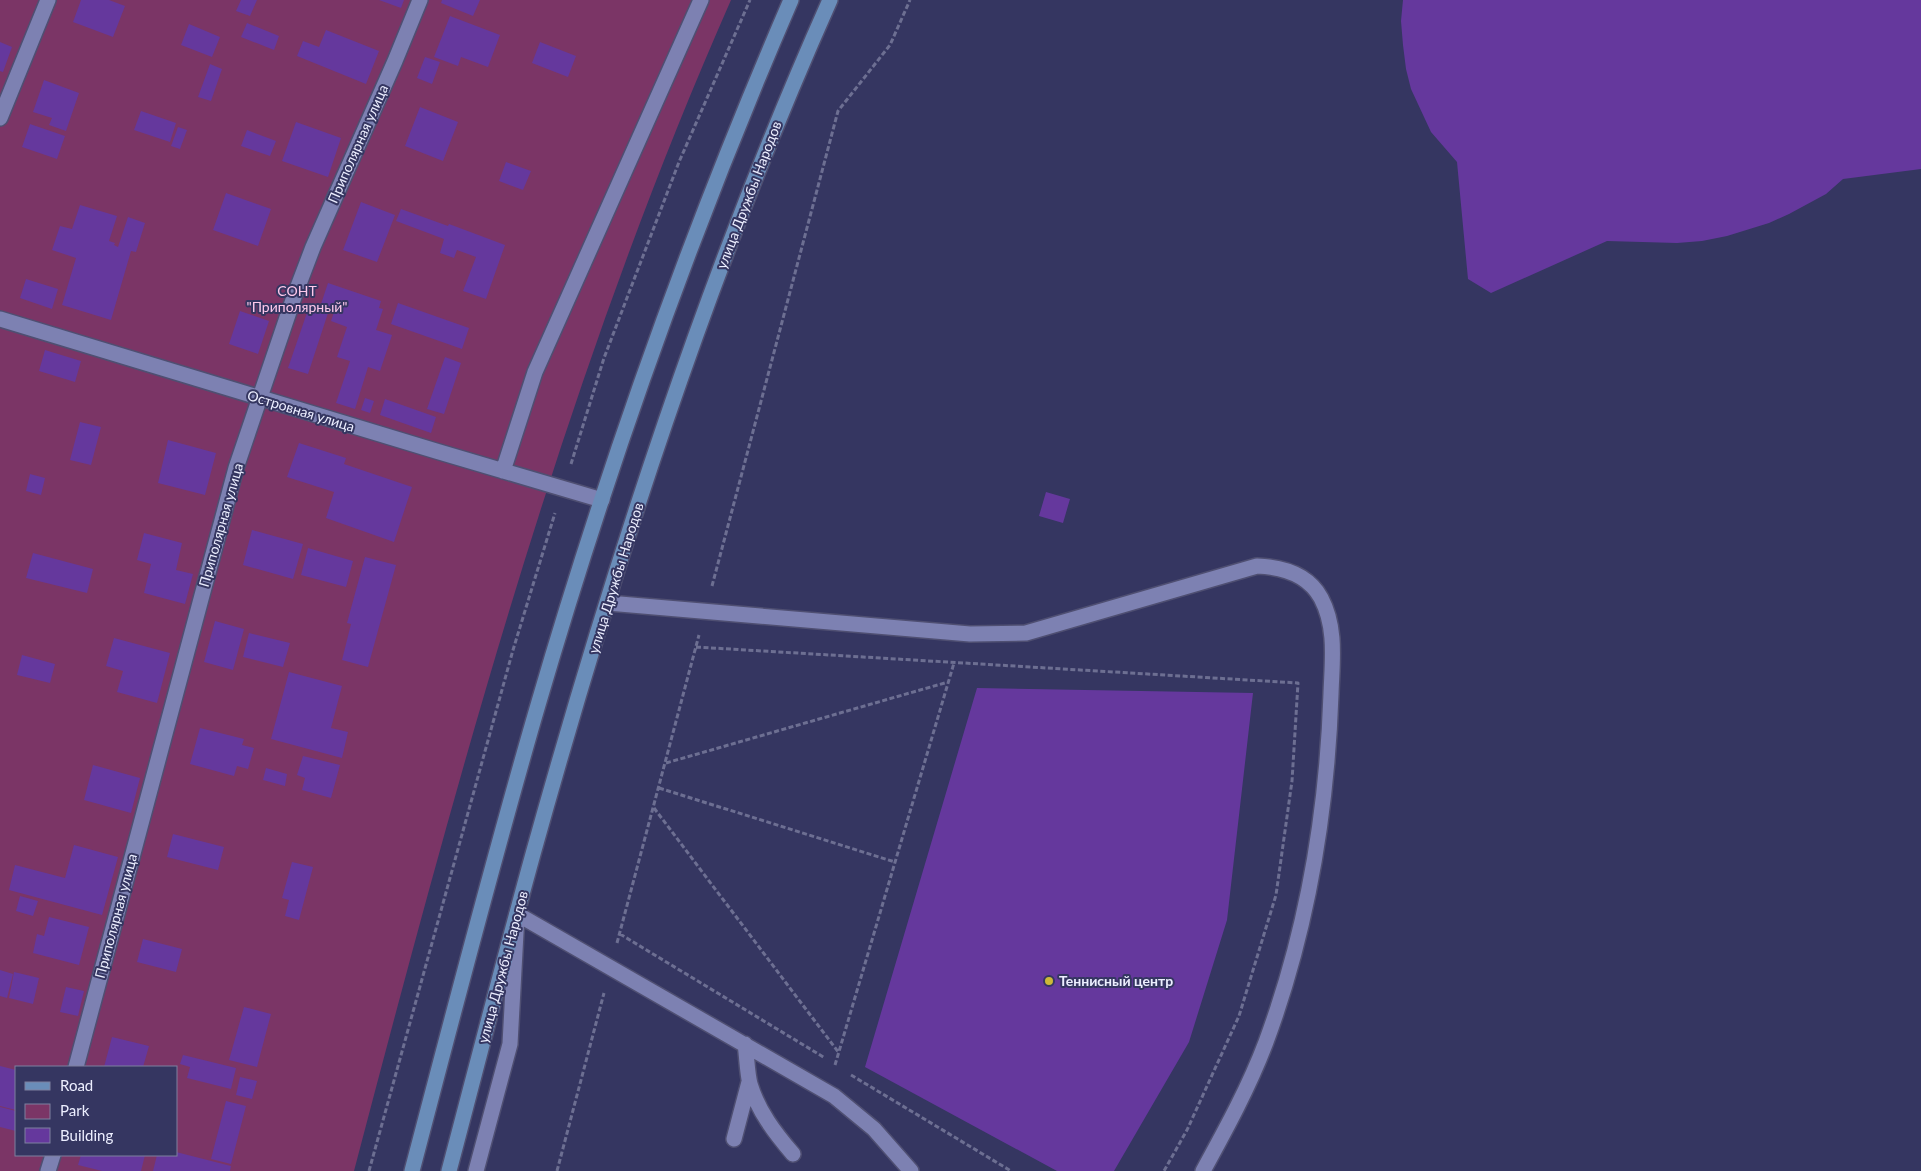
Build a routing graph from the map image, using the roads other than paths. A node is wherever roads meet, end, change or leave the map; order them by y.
1 (48, 0) edge
2 (420, 0) edge
3 (700, 0) edge
4 (791, 0) edge
5 (830, 0) edge
6 (0, 118) edge
7 (0, 319) edge
8 (260, 398) junction
9 (503, 470) junction
10 (602, 500) junction
11 (608, 603) junction
12 (517, 914) junction
13 (745, 1044) junction
14 (76, 1066) edge
15 (750, 1082) junction
16 (734, 1139) dead end
17 (793, 1154) dead end
18 (53, 1156) edge
19 (48, 1171) edge
20 (412, 1171) edge
21 (449, 1171) edge
22 (476, 1171) edge
23 (911, 1171) edge
24 (1203, 1171) edge

1 - 6 lane
2 - 8 lane, Приполярная улица
3 - 9 lane
4 - 10 main road
5 - 11 main road, улица Дружбы Народов
7 - 8 lane, Островная улица
8 - 9 lane, Островная улица
8 - 14 lane, Приполярная улица
9 - 10 lane, Островная улица
10 - 20 main road
11 - 12 main road, улица Дружбы Народов
11 - 24 lane
12 - 13 lane
12 - 21 main road, улица Дружбы Народов
12 - 22 lane
13 - 15 lane
13 - 23 lane
15 - 16 lane
15 - 17 lane
18 - 19 lane

